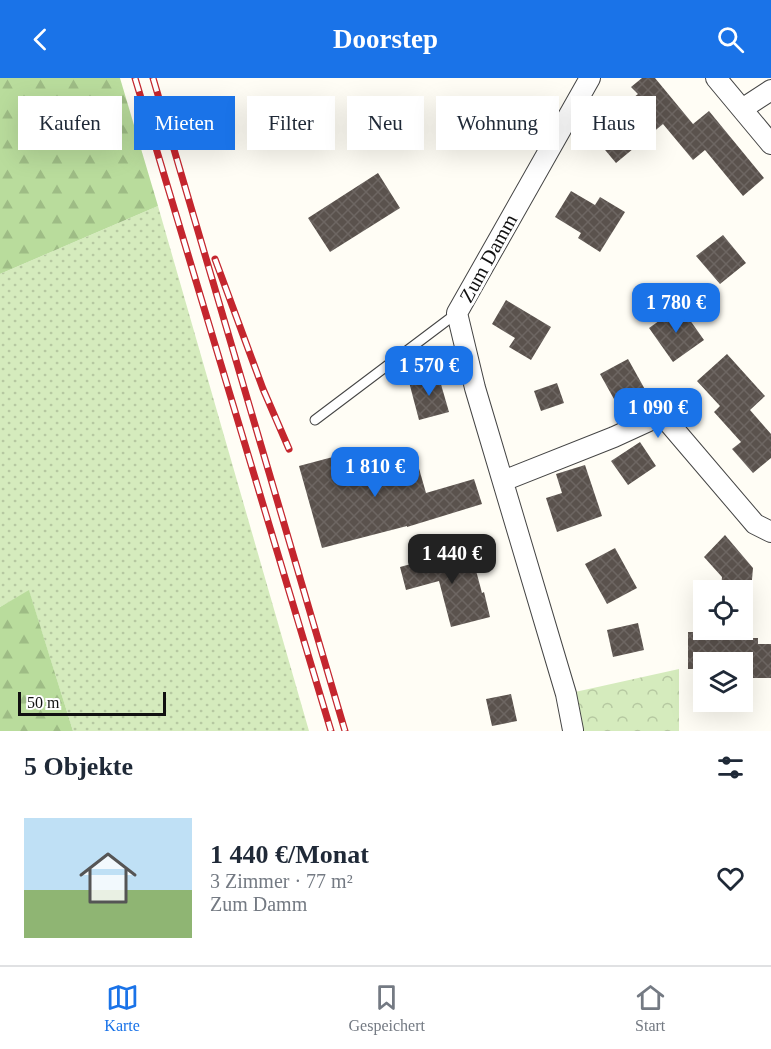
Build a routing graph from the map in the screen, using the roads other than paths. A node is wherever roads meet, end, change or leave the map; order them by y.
1 (590, 78) edge
2 (716, 78) edge
3 (771, 90) edge
4 (742, 109) junction
5 (771, 144) edge
6 (457, 313) junction
7 (315, 420) dead end
8 (503, 481) junction
9 (771, 532) edge
10 (573, 730) edge

1 - 6 street, Zum Damm
2 - 4 street
3 - 4 street
4 - 5 street
6 - 7 lane
6 - 8 street, Zum Damm
8 - 9 street
8 - 10 street, Zum Damm

